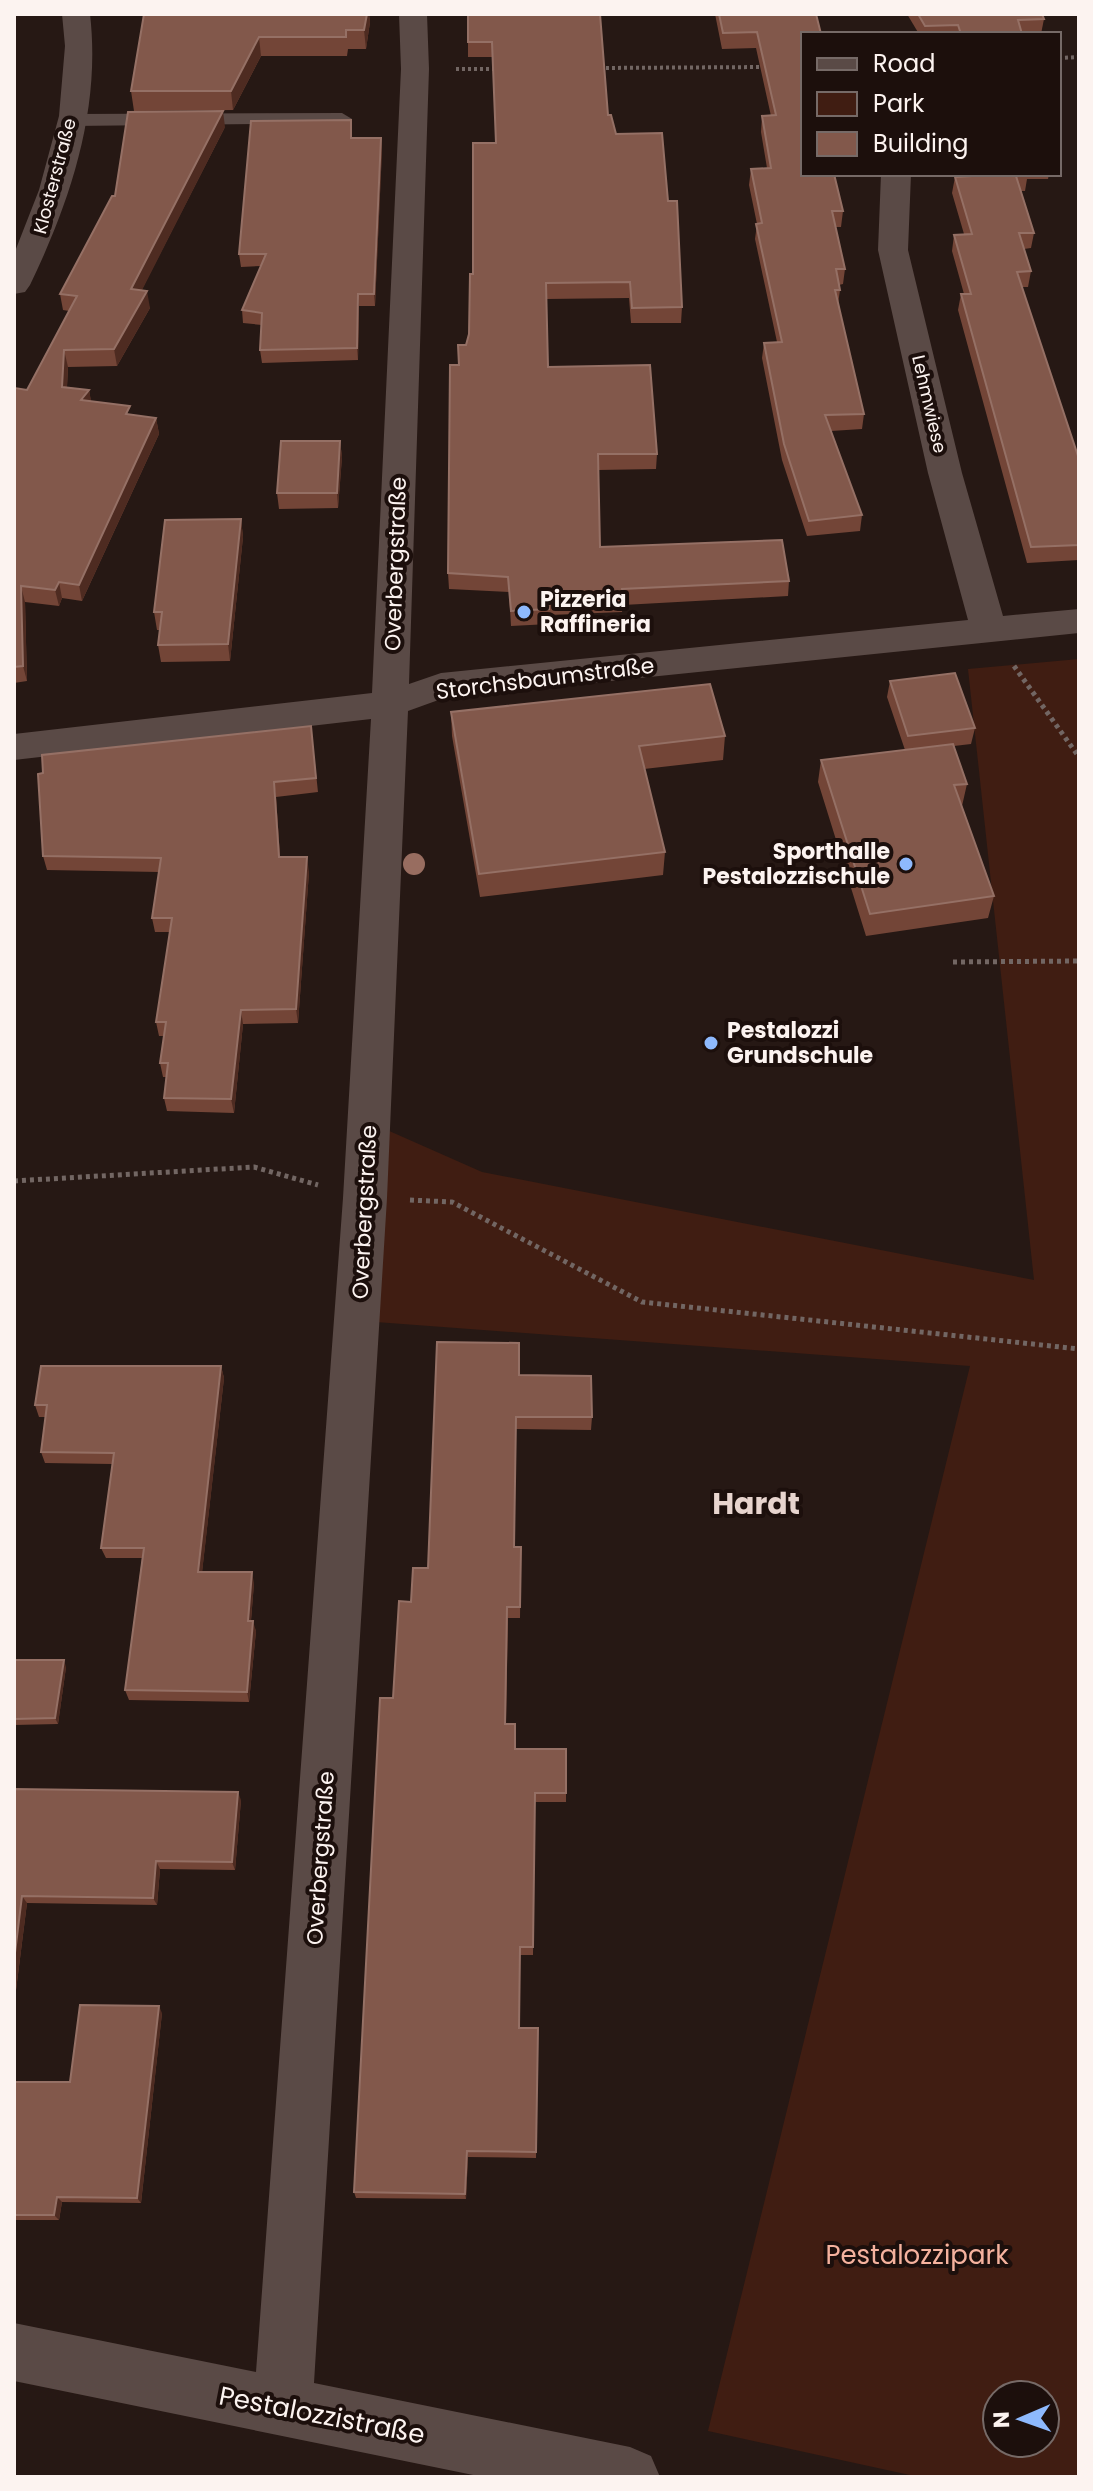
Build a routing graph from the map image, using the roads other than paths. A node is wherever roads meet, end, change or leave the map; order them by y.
1 (76, 14) edge
2 (413, 14) edge
3 (342, 119) edge
4 (72, 120) junction
5 (896, 176) edge
6 (14, 285) edge
7 (1079, 621) edge
8 (989, 630) junction
9 (390, 704) junction
10 (14, 747) edge
11 (14, 2352) edge
12 (283, 2407) junction
13 (630, 2477) edge

1 - 4 street, Klosterstraße
2 - 9 street, Overbergstraße
3 - 4 lane
4 - 6 street, Klosterstraße
5 - 8 street, Lehmwiese
7 - 8 street, Storchsbaumstraße
8 - 9 street, Storchsbaumstraße
9 - 10 street, Storchsbaumstraße
9 - 12 street, Overbergstraße
11 - 12 street, Pestalozzistraße
12 - 13 street, Pestalozzistraße

